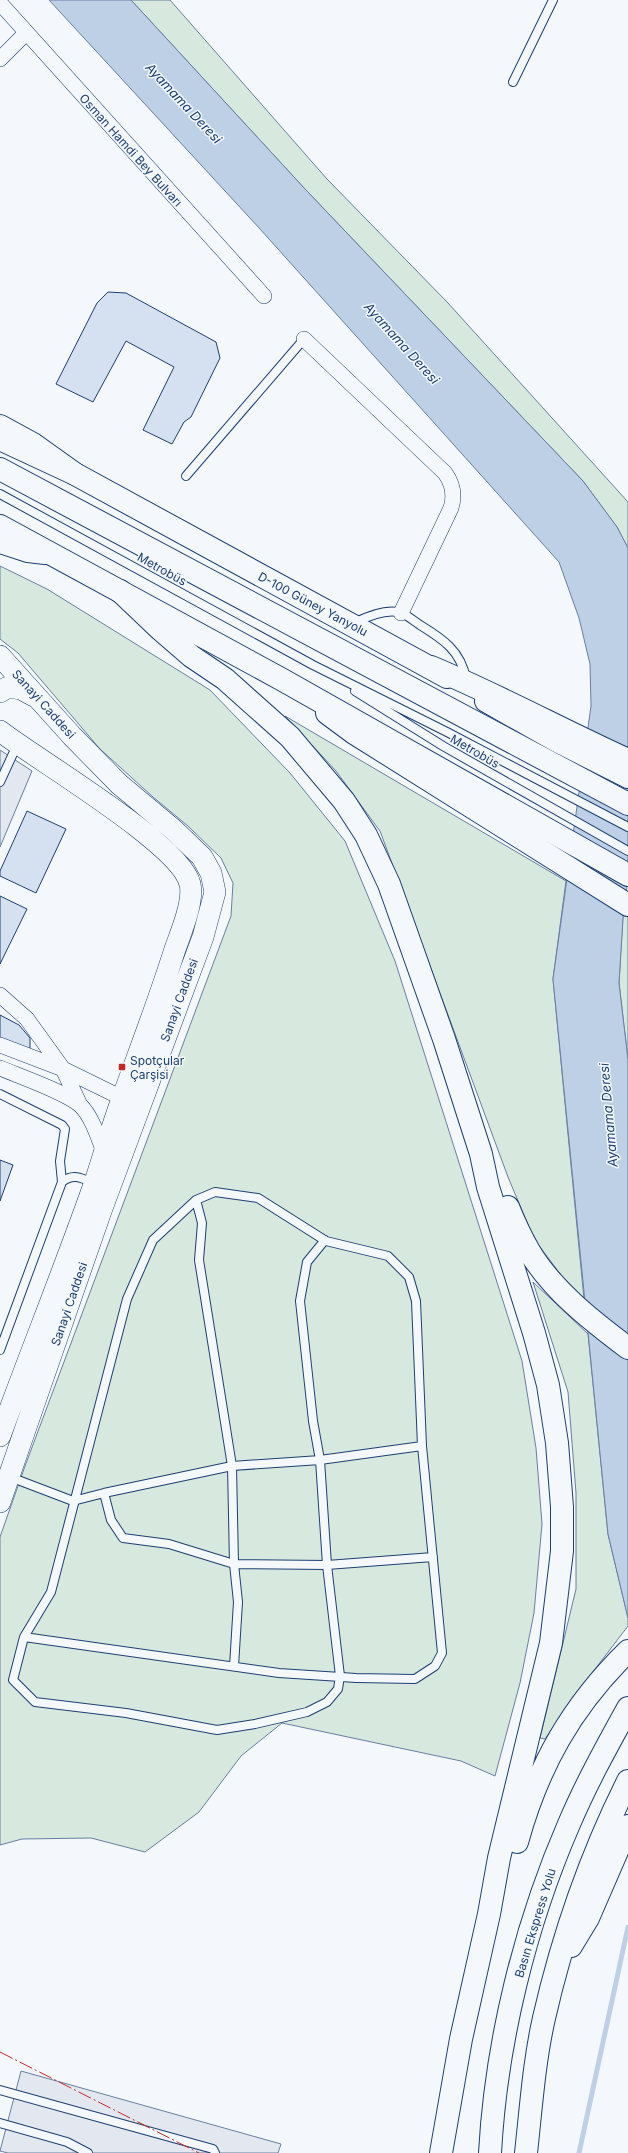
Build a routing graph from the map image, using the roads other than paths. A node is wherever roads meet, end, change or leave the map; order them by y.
1 (553, 0) edge
2 (0, 3) edge
3 (26, 33) junction
4 (0, 60) edge
5 (513, 82) dead end
6 (264, 296) dead end
7 (304, 339) joint
8 (0, 426) edge
9 (0, 439) edge
10 (0, 469) edge
11 (75, 474) junction
12 (186, 476) dead end
13 (0, 494) edge
14 (0, 526) edge
15 (0, 542) edge
16 (55, 554) junction
17 (120, 591) junction
18 (401, 613) junction
19 (352, 625) junction
20 (0, 656) edge
21 (313, 665) junction
22 (431, 667) junction
23 (281, 679) junction
24 (467, 682) junction
25 (0, 692) edge
26 (36, 697) junction
27 (0, 731) edge
28 (17, 745) junction
29 (628, 760) edge
30 (628, 777) edge
31 (0, 782) edge
32 (628, 804) edge
33 (628, 827) edge
34 (628, 851) edge
35 (628, 874) edge
36 (628, 905) edge
37 (0, 995) edge
38 (0, 1045) edge
39 (0, 1068) edge
40 (64, 1068) junction
41 (0, 1094) edge
42 (122, 1098) junction
43 (80, 1105) junction
44 (104, 1152) junction
45 (481, 1154) junction
46 (62, 1182) junction
47 (94, 1183) junction
48 (196, 1200) junction
49 (324, 1240) junction
50 (628, 1348) edge
51 (0, 1350) edge
52 (0, 1436) edge
53 (422, 1446) junction
54 (320, 1460) junction
55 (232, 1466) junction
56 (9, 1476) junction
57 (104, 1493) junction
58 (73, 1501) junction
59 (0, 1502) edge
60 (433, 1557) junction
61 (234, 1564) junction
62 (327, 1565) junction
63 (24, 1637) junction
64 (628, 1651) edge
65 (234, 1666) junction
66 (340, 1676) junction
67 (628, 1708) edge
68 (628, 1781) edge
69 (628, 1826) edge
70 (489, 1914) junction
71 (559, 1962) junction
72 (0, 2090) edge
73 (0, 2123) edge
74 (88, 2153) edge
75 (215, 2153) edge
76 (442, 2153) edge
77 (490, 2153) edge
78 (526, 2153) edge

1 - 5 lane
2 - 3 street, Osman Hamdi Bey Bulvarı
3 - 4 street
3 - 6 street, Osman Hamdi Bey Bulvarı
7 - 12 lane
7 - 18 street
8 - 11 main road, D-100 Güney Yanyolu
9 - 11 main road
10 - 32 main road
11 - 19 main road, D-100 Güney Yanyolu
13 - 21 lane, Metrobüs
14 - 16 main road
15 - 16 main road
16 - 17 main road
17 - 23 main road
17 - 45 main road
18 - 19 lane
18 - 24 lane
19 - 22 main road, D-100 Güney Yanyolu
20 - 26 main road, Sanayi Caddesi
21 - 33 lane, Metrobüs
21 - 34 lane, Metrobüs
22 - 24 main road
22 - 30 main road, D-100 Güney Yanyolu
23 - 35 main road
23 - 36 main road
24 - 29 main road
25 - 26 main road
26 - 56 main road, Sanayi Caddesi
27 - 28 main road, Sanayi Caddesi
28 - 31 lane
28 - 42 main road, Sanayi Caddesi
37 - 40 street
38 - 40 street
39 - 43 street
40 - 42 street
40 - 43 street
41 - 46 lane
42 - 44 main road, Sanayi Caddesi
43 - 44 street
44 - 47 main road, Sanayi Caddesi
45 - 50 main road
45 - 70 main road
46 - 47 lane
46 - 51 lane
47 - 52 main road, Sanayi Caddesi
48 - 49 lane
48 - 55 lane
48 - 58 lane
49 - 53 lane
49 - 54 lane
53 - 54 lane
53 - 60 lane
54 - 55 lane
54 - 62 lane
55 - 57 lane
55 - 61 lane
56 - 58 lane
56 - 59 main road, Sanayi Caddesi
57 - 58 lane
57 - 61 lane
58 - 63 lane
60 - 62 lane
60 - 66 lane
61 - 62 lane
61 - 65 lane
62 - 66 lane
63 - 65 lane
63 - 66 lane
64 - 70 main road
65 - 66 lane
67 - 77 main road, Basın Ekspress Yolu
68 - 71 main road
69 - 71 main road
70 - 76 main road
71 - 78 main road
72 - 75 lane
73 - 74 lane

